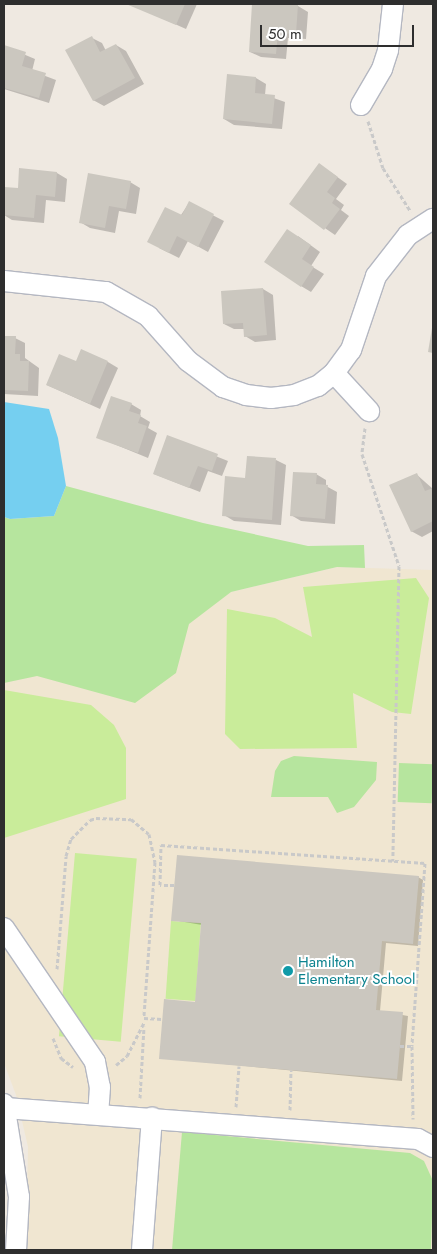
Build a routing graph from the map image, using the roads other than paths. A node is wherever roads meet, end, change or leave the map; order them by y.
1 (393, 4) edge
2 (360, 105) road end
3 (427, 223) edge
4 (4, 281) edge
5 (334, 373) junction
6 (369, 411) road end
7 (4, 928) edge
8 (4, 1106) edge
9 (98, 1114) junction
10 (152, 1117) junction
11 (433, 1147) edge
12 (16, 1250) edge
13 (142, 1250) edge

1 - 2 street
3 - 5 street
4 - 5 street
5 - 6 street
7 - 9 street
8 - 9 street
8 - 12 street
9 - 10 street
10 - 11 street
10 - 13 street

